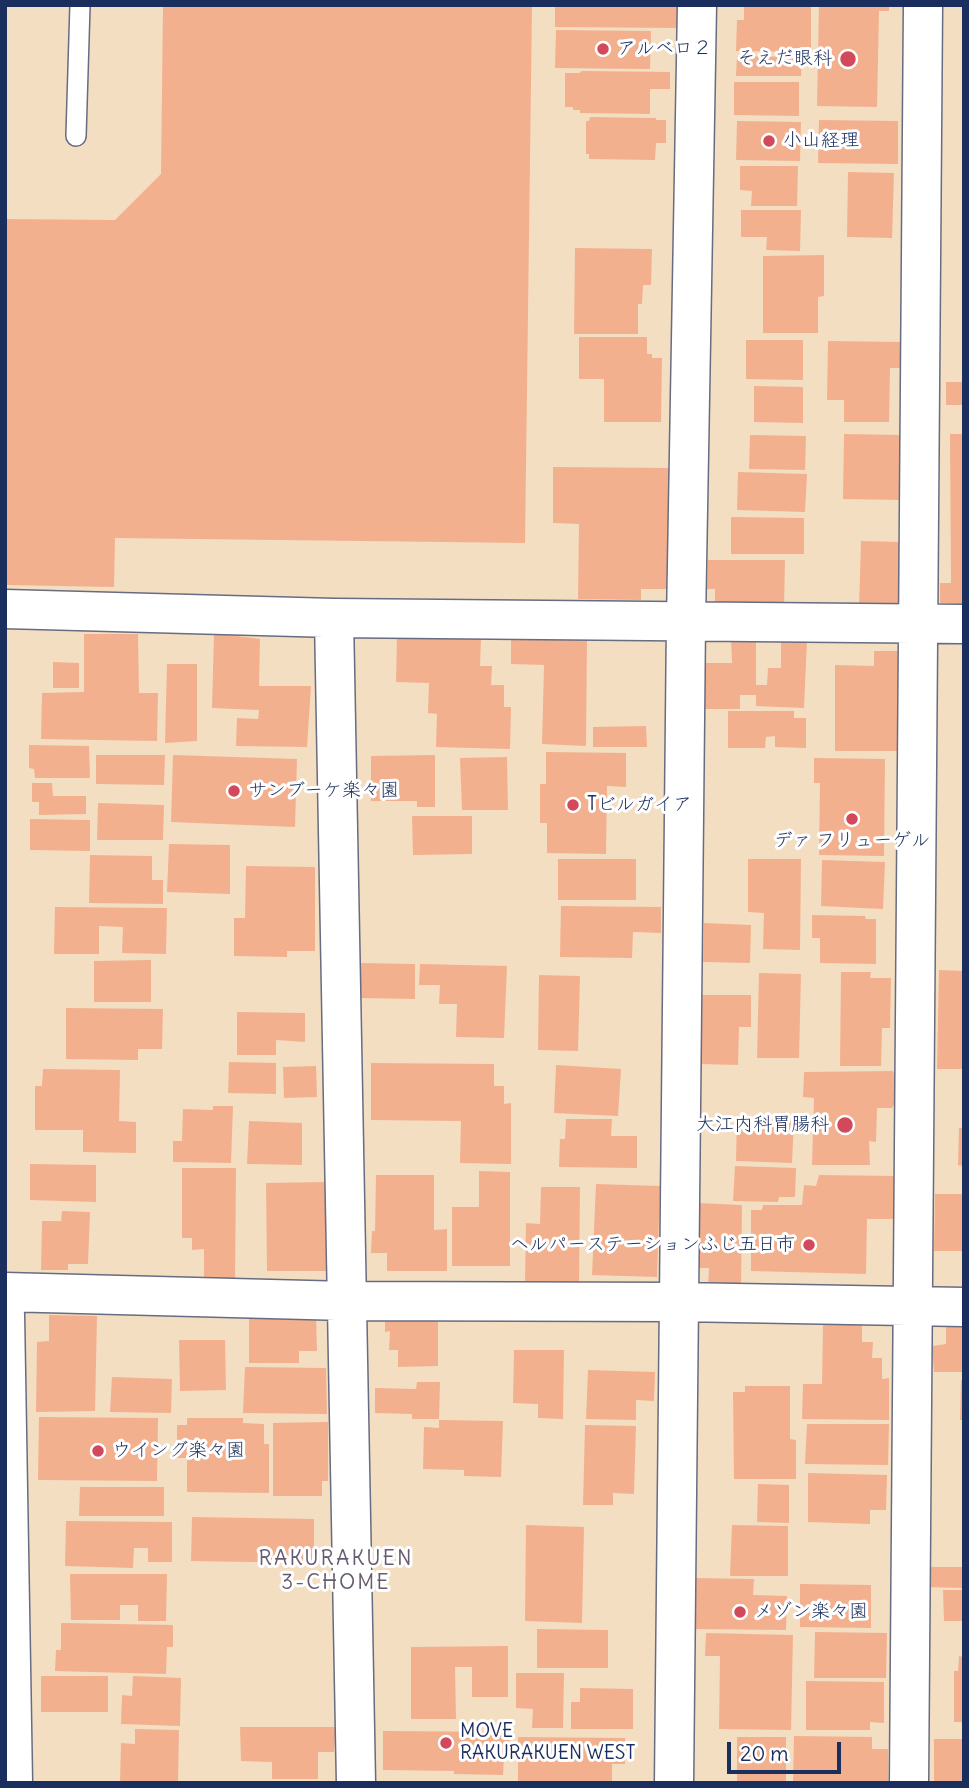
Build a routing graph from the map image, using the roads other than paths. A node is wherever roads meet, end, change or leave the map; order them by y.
1 (80, 5) edge
2 (697, 5) edge
3 (923, 5) edge
4 (76, 136) dead end
5 (5, 609) edge
6 (334, 618) junction
7 (686, 621) junction
8 (919, 623) junction
9 (964, 624) edge
10 (5, 1292) edge
11 (346, 1301) junction
12 (678, 1302) junction
13 (914, 1306) junction
14 (964, 1307) edge
15 (5, 1314) edge
16 (13, 1783) edge
17 (356, 1783) edge
18 (674, 1783) edge
19 (909, 1783) edge

1 - 4 lane
2 - 7 street
3 - 8 street
5 - 6 street
6 - 7 street
6 - 11 street
7 - 8 street
7 - 12 street
8 - 9 street
8 - 13 street
10 - 11 street
11 - 12 street
11 - 17 street
12 - 13 street
12 - 18 street
13 - 14 street
13 - 19 street
15 - 16 street

